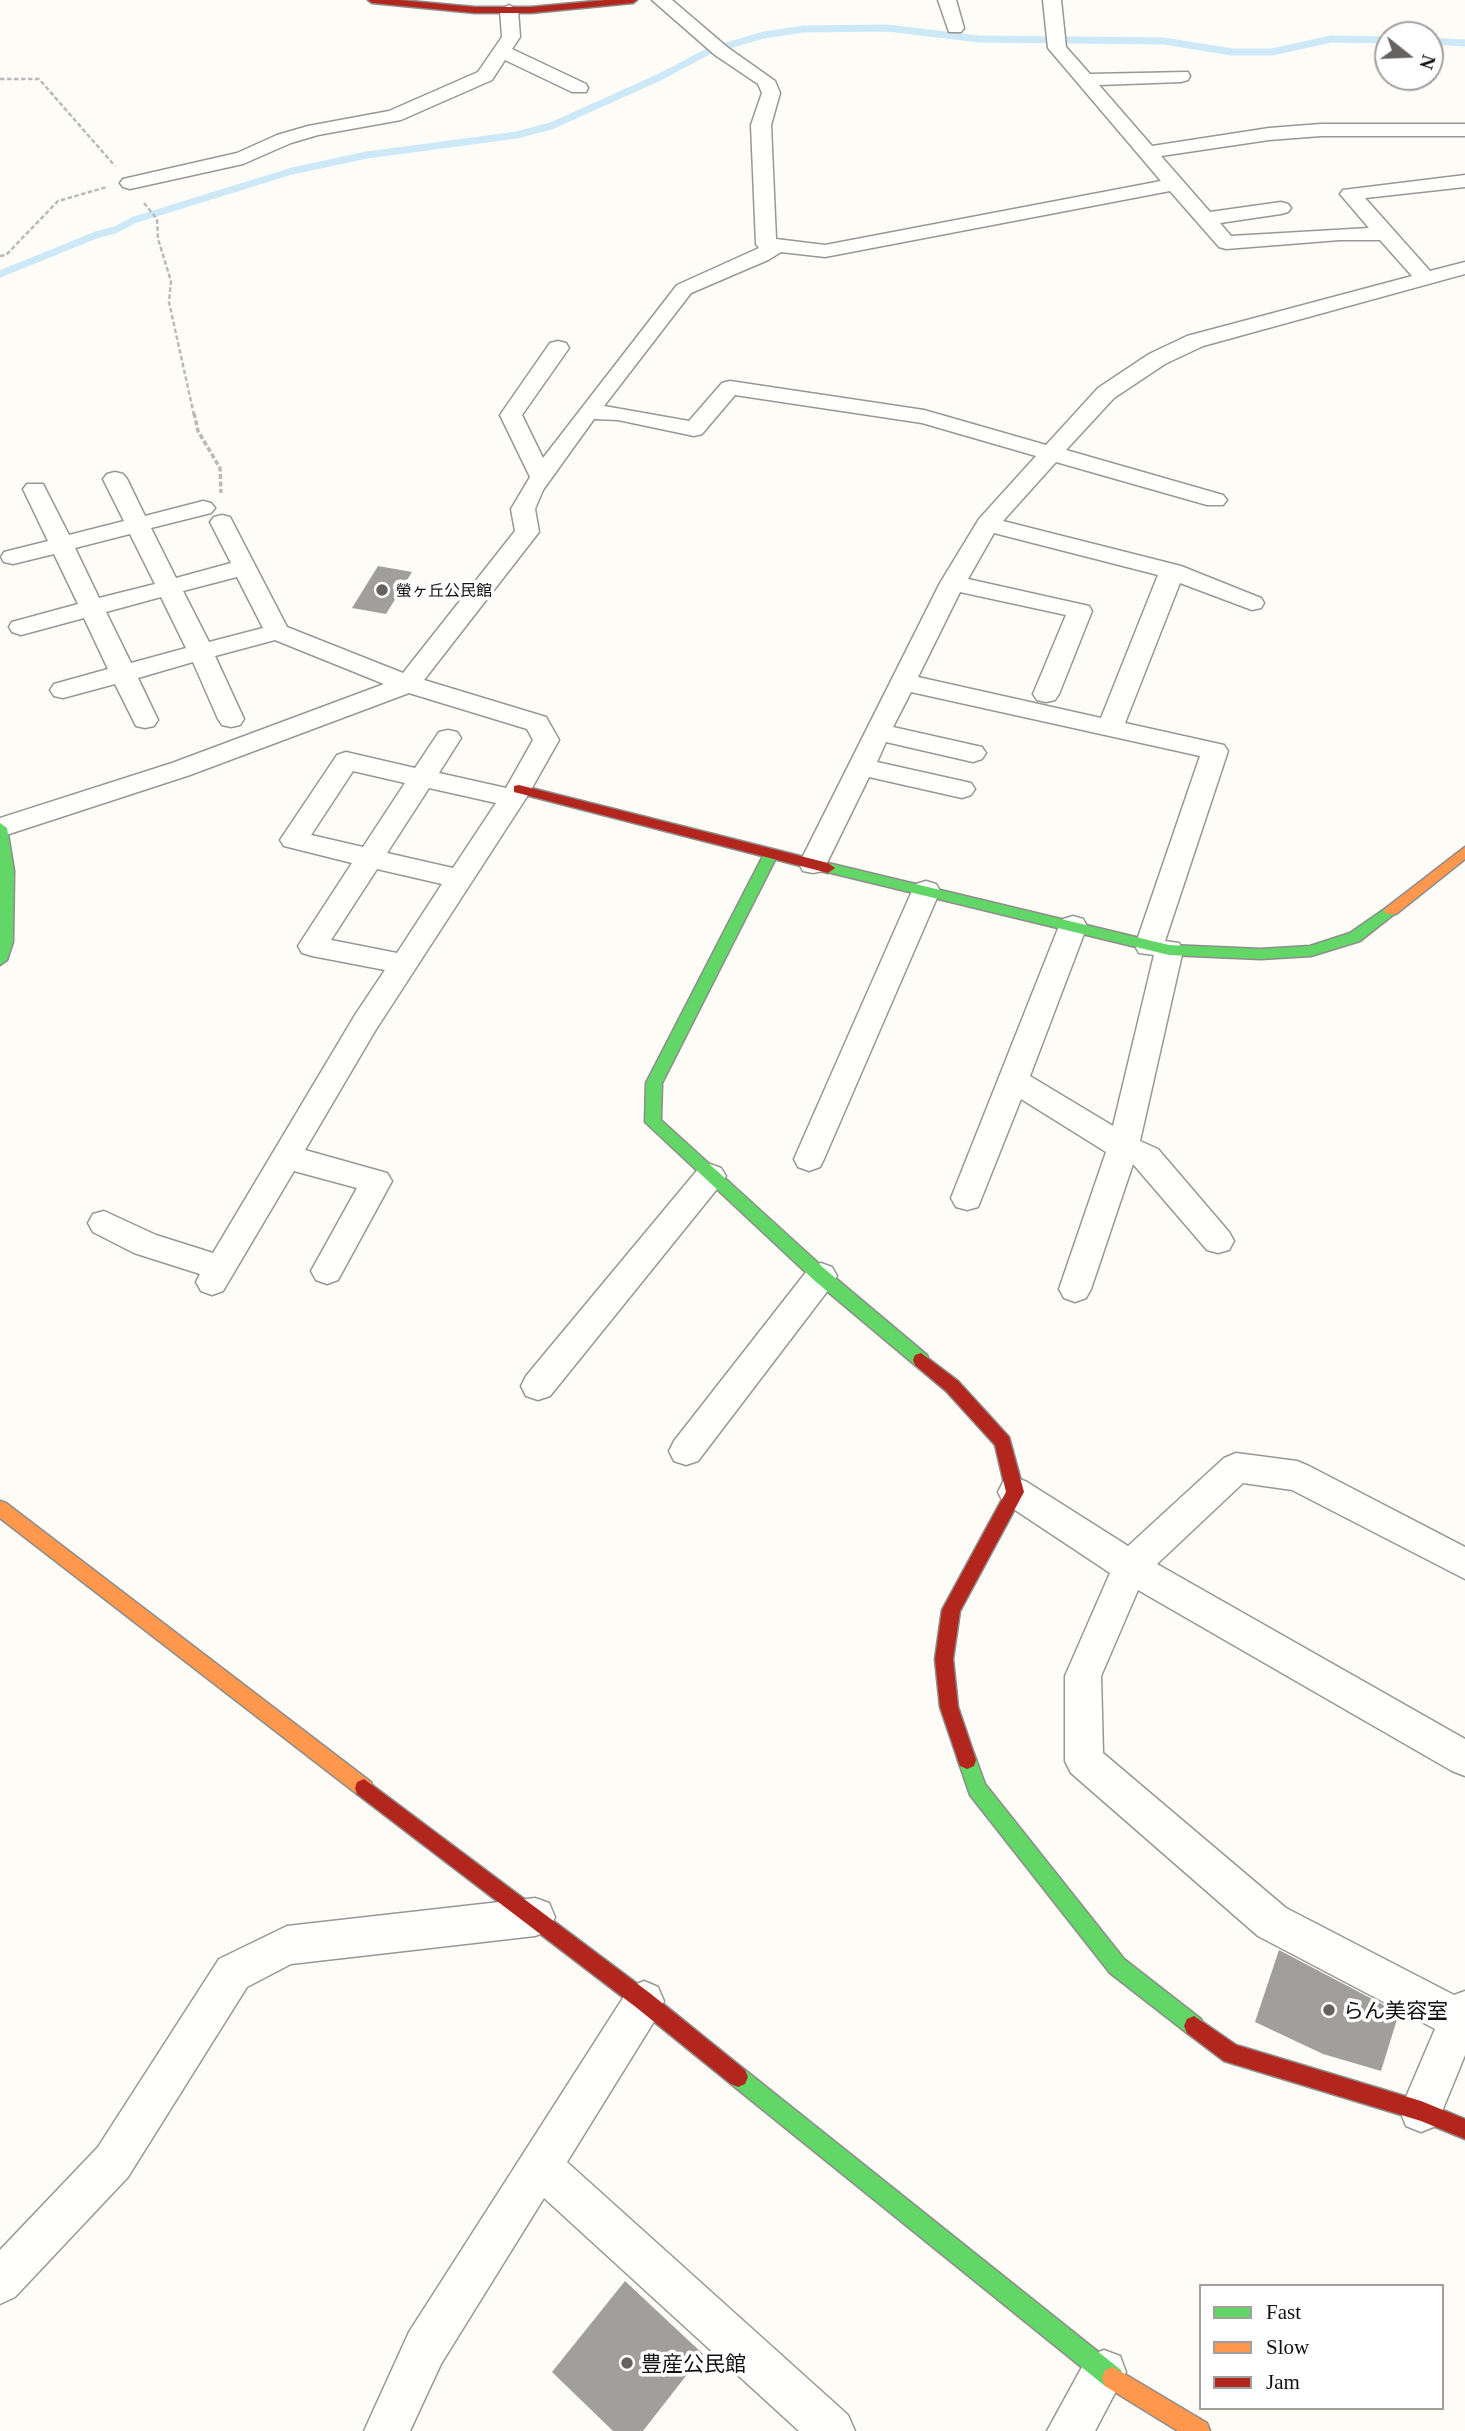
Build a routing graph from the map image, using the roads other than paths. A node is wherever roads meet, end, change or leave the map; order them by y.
1 (372, 0) edge
2 (633, 0) edge
3 (662, 0) edge
4 (947, 0) edge
5 (1052, 0) edge
6 (518, 7) edge
7 (955, 28) dead end
8 (502, 51) junction
9 (1181, 76) dead end
10 (1085, 80) junction
11 (579, 88) dead end
12 (1465, 130) edge
13 (1149, 152) junction
14 (1465, 181) edge
15 (130, 183) road end
16 (1176, 184) junction
17 (1281, 208) dead end
18 (1206, 219) junction
19 (1385, 234) junction
20 (778, 245) junction
21 (1465, 268) edge
22 (1425, 278) junction
23 (558, 348) dead end
24 (588, 412) junction
25 (1048, 454) junction
26 (541, 477) junction
27 (115, 479) dead end
28 (35, 489) dead end
29 (1215, 500) dead end
30 (987, 524) junction
31 (138, 525) junction
32 (62, 545) junction
33 (13, 557) dead end
34 (245, 567) junction
35 (1172, 571) junction
36 (952, 583) junction
37 (169, 589) junction
38 (1252, 603) dead end
39 (92, 609) junction
40 (21, 628) dead end
41 (277, 632) junction
42 (201, 652) junction
43 (124, 674) junction
44 (902, 681) junction
45 (408, 684) junction
46 (63, 690) dead end
47 (1046, 694) dead end
48 (231, 719) dead end
49 (145, 720) dead end
50 (1110, 728) junction
51 (878, 732) junction
52 (448, 738) dead end
53 (973, 753) dead end
54 (860, 767) junction
55 (423, 778) junction
56 (962, 789) dead end
57 (516, 793) junction
58 (0, 828) edge
59 (1465, 852) edge
60 (771, 854) junction
61 (370, 858) junction
62 (813, 864) junction
63 (460, 879) junction
64 (926, 891) junction
65 (1073, 926) junction
66 (1159, 948) junction
67 (0, 960) edge
68 (403, 964) junction
69 (1013, 1080) junction
70 (1123, 1147) junction
71 (286, 1157) junction
72 (809, 1159) dead end
73 (710, 1176) junction
74 (967, 1198) dead end
75 (104, 1223) dead end
76 (1219, 1241) dead end
77 (327, 1271) dead end
78 (821, 1276) junction
79 (1075, 1289) dead end
80 (538, 1386) dead end
81 (686, 1451) dead end
82 (1015, 1492) junction
83 (0, 1508) edge
84 (1465, 1564) edge
85 (1130, 1567) junction
86 (1465, 1759) edge
87 (534, 1917) junction
88 (644, 2000) junction
89 (1462, 2015) edge
90 (1421, 2112) junction
91 (1465, 2129) edge
92 (539, 2165) junction
93 (0, 2282) edge
94 (1104, 2372) junction
95 (387, 2431) edge
96 (832, 2431) edge
97 (1070, 2431) edge
98 (1199, 2431) edge

1 - 6 main road
2 - 6 main road
3 - 20 street
4 - 7 street
5 - 10 street
6 - 8 street
8 - 11 street
8 - 15 street
9 - 10 street
10 - 13 street
12 - 13 street
13 - 16 street
14 - 19 street
16 - 18 street
16 - 20 street
17 - 18 street
18 - 19 street
19 - 22 street
20 - 24 street
21 - 22 street
22 - 25 street
23 - 26 street
24 - 25 street
24 - 26 street
25 - 29 street
25 - 30 street
26 - 45 street
27 - 31 street
28 - 32 street
30 - 35 street
30 - 36 street
31 - 32 street
31 - 34 street
31 - 37 street
32 - 33 street
32 - 39 street
34 - 37 street
34 - 41 street
35 - 38 street
35 - 50 street
36 - 44 street
36 - 47 street
37 - 39 street
37 - 42 street
39 - 40 street
39 - 43 street
41 - 42 street
41 - 45 street
42 - 43 street
42 - 48 street
43 - 46 street
43 - 49 street
44 - 50 street
44 - 51 street
45 - 57 street
45 - 58 street
50 - 66 street
51 - 53 street
51 - 54 street
52 - 55 street
54 - 56 street
54 - 62 street
55 - 57 street
55 - 61 street
55 - 61 street
57 - 60 main road
57 - 63 street
58 - 67 main road
59 - 66 main road
60 - 62 main road
60 - 73 main road
61 - 63 street
61 - 68 street
62 - 64 main road
63 - 68 street
64 - 65 main road
64 - 72 street
65 - 66 main road
65 - 69 street
66 - 70 street
68 - 71 street
69 - 70 street
69 - 74 street
70 - 76 street
70 - 79 street
71 - 75 street
71 - 77 street
73 - 78 main road
73 - 80 street
78 - 81 street
78 - 82 main road
82 - 85 street
82 - 90 main road
83 - 87 main road
84 - 85 street
85 - 86 street
85 - 89 street
87 - 88 main road
87 - 93 street
88 - 92 street
88 - 94 main road
89 - 90 street
90 - 91 main road
92 - 95 street
92 - 96 street
94 - 97 street
94 - 98 main road

